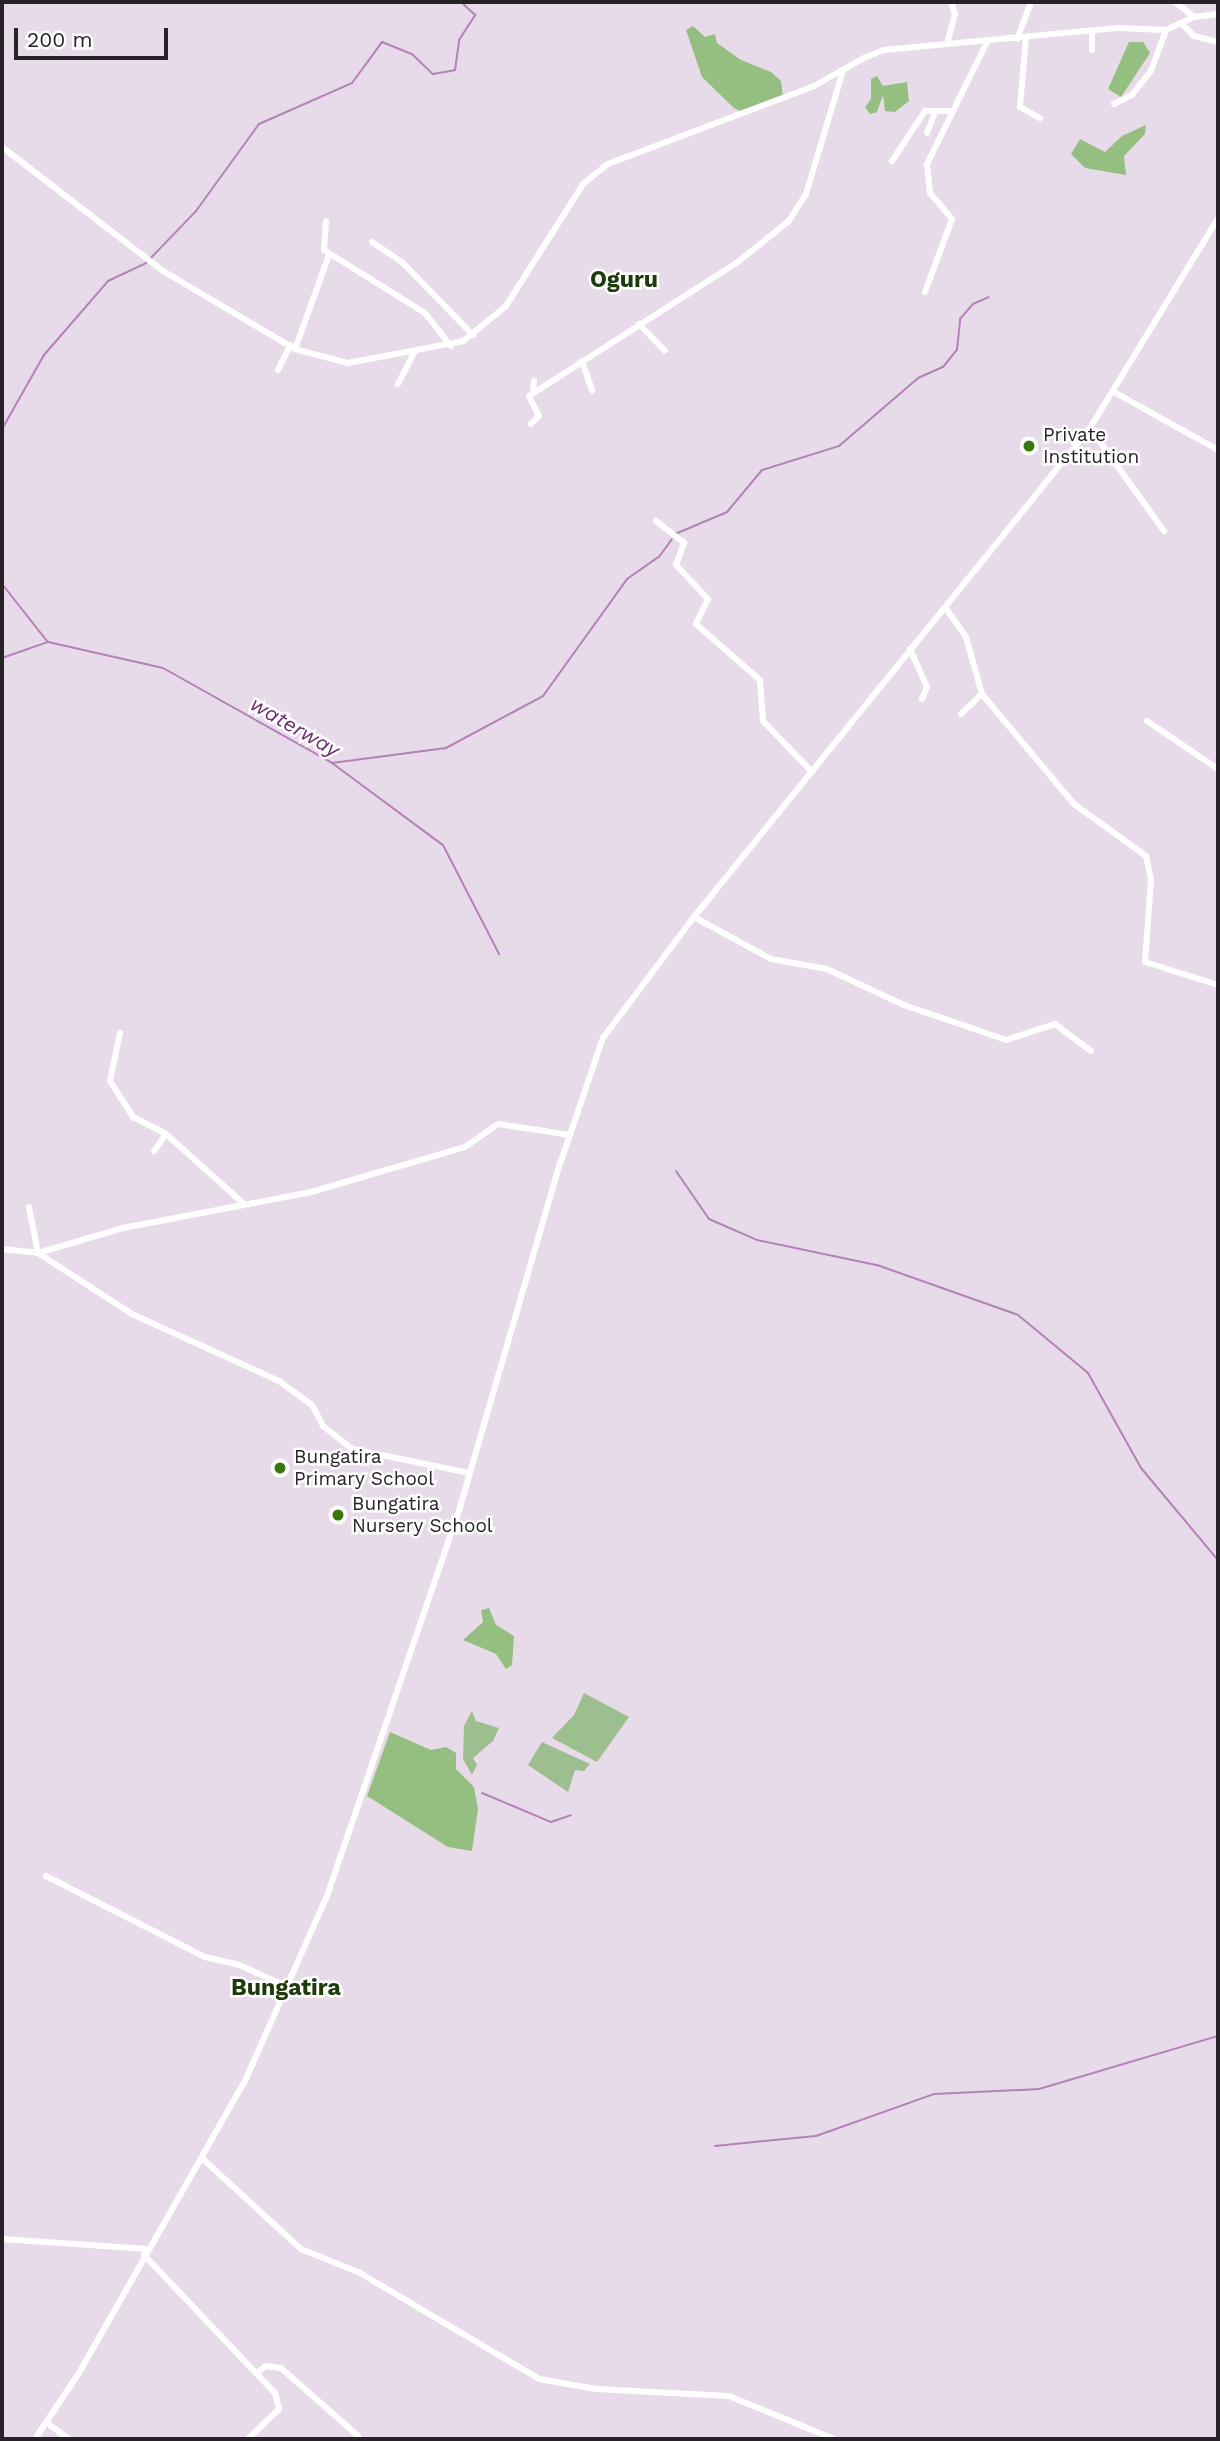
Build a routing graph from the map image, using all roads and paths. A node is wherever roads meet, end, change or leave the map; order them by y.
1 (951, 2) edge
2 (1031, 2) edge
3 (1175, 2) edge
4 (1218, 14) edge
5 (1194, 17) junction
6 (1181, 23) junction
7 (1166, 30) junction
8 (1092, 32) junction
9 (1017, 38) junction
10 (1026, 38) junction
11 (987, 41) junction
12 (1218, 42) edge
13 (947, 44) junction
14 (1092, 50) dead end
15 (843, 71) junction
16 (1114, 104) dead end
17 (951, 111) junction
18 (935, 112) junction
19 (1040, 118) dead end
20 (927, 133) dead end
21 (2, 147) edge
22 (891, 162) dead end
23 (1218, 218) edge
24 (326, 221) dead end
25 (372, 242) dead end
26 (329, 255) junction
27 (925, 292) dead end
28 (639, 324) junction
29 (473, 335) junction
30 (451, 346) junction
31 (293, 347) junction
32 (415, 351) junction
33 (665, 351) dead end
34 (582, 361) junction
35 (278, 370) dead end
36 (534, 381) dead end
37 (398, 384) dead end
38 (592, 390) dead end
39 (1114, 392) junction
40 (533, 393) junction
41 (531, 424) dead end
42 (1090, 428) junction
43 (1218, 450) edge
44 (656, 521) dead end
45 (1164, 531) dead end
46 (945, 607) junction
47 (910, 649) junction
48 (982, 694) junction
49 (922, 699) dead end
50 (961, 713) dead end
51 (1147, 722) dead end
52 (1218, 769) edge
53 (812, 772) junction
54 (695, 916) junction
55 (1218, 985) edge
56 (120, 1032) dead end
57 (1091, 1051) dead end
58 (166, 1134) junction
59 (570, 1135) junction
60 (154, 1151) dead end
61 (243, 1203) junction
62 (29, 1207) dead end
63 (2, 1249) edge
64 (38, 1253) junction
65 (469, 1473) junction
66 (46, 1876) dead end
67 (286, 1986) junction
68 (203, 2159) junction
69 (2, 2239) edge
70 (146, 2252) junction
71 (258, 2372) junction
72 (47, 2423) junction
73 (35, 2439) edge
74 (69, 2439) edge
75 (248, 2439) edge
76 (355, 2439) edge
77 (834, 2439) edge

1 - 13 street
2 - 9 street
3 - 5 street
4 - 5 street
5 - 6 street
6 - 7 street
6 - 12 street
7 - 8 street
7 - 16 street
8 - 10 street
8 - 14 street
9 - 10 street
9 - 11 street
10 - 19 street
11 - 13 street
11 - 17 street
13 - 15 street
15 - 28 street
15 - 29 street
17 - 18 street
17 - 27 street
18 - 20 street
18 - 22 street
21 - 31 street
23 - 39 street
24 - 26 street
25 - 29 street
26 - 30 street
26 - 31 street
28 - 33 street
28 - 34 street
29 - 30 street
30 - 32 street
31 - 32 street
31 - 35 street
32 - 37 street
34 - 38 street
34 - 40 street
36 - 40 street
39 - 42 street
39 - 43 street
40 - 41 street
42 - 45 street
42 - 46 street
44 - 53 street
46 - 47 street
46 - 48 street
47 - 49 street
47 - 53 street
48 - 50 street
48 - 55 street
51 - 52 street
53 - 54 street
54 - 57 street
54 - 59 street
56 - 58 street
58 - 60 street
58 - 61 street
59 - 61 street
59 - 65 street
61 - 64 street
62 - 64 street
63 - 64 street
64 - 65 street
65 - 67 street
66 - 67 street
67 - 68 street
68 - 70 street
68 - 77 street
69 - 70 street
70 - 71 street
70 - 72 street
71 - 75 street
71 - 76 street
72 - 73 street
72 - 74 street

